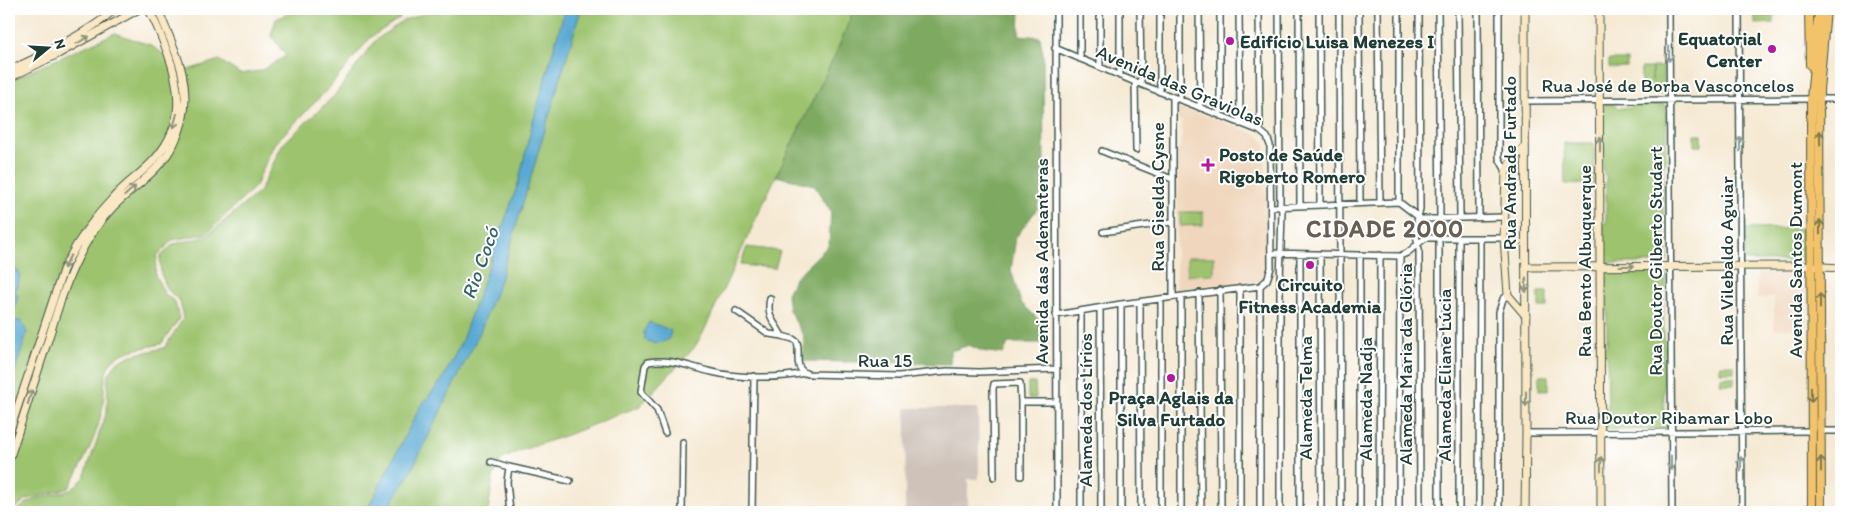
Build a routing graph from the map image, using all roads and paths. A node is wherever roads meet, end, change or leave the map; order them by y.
1 (113, 9) edge
2 (139, 9) edge
3 (148, 9) edge
4 (158, 9) edge
5 (1056, 9) edge
6 (1080, 9) edge
7 (1100, 9) edge
8 (1120, 9) edge
9 (1140, 9) edge
10 (1160, 9) edge
11 (1180, 9) edge
12 (1199, 9) edge
13 (1220, 9) edge
14 (1239, 9) edge
15 (1259, 9) edge
16 (1279, 9) edge
17 (1299, 9) edge
18 (1319, 9) edge
19 (1339, 9) edge
20 (1359, 9) edge
21 (1378, 9) edge
22 (1399, 9) edge
23 (1419, 9) edge
24 (1438, 9) edge
25 (1458, 9) edge
26 (1478, 9) edge
27 (1499, 9) edge
28 (1525, 9) edge
29 (1599, 9) edge
30 (1669, 9) edge
31 (1739, 9) edge
32 (1809, 9) edge
33 (1826, 9) edge
34 (1819, 13) edge
35 (1055, 48) junction
36 (1080, 59) junction
37 (1100, 67) junction
38 (9, 70) edge
39 (1813, 74) junction
40 (1120, 76) junction
41 (9, 78) edge
42 (1138, 83) junction
43 (1160, 92) junction
44 (1173, 97) junction
45 (1740, 98) junction
46 (1811, 99) junction
47 (1820, 99) junction
48 (1841, 99) edge
49 (1180, 100) junction
50 (1525, 100) junction
51 (1669, 100) junction
52 (1599, 101) junction
53 (1200, 108) junction
54 (1220, 116) junction
55 (1240, 124) junction
56 (1260, 131) junction
57 (1525, 147) junction
58 (1136, 150) dead end
59 (1102, 151) dead end
60 (1506, 171) junction
61 (1172, 178) junction
62 (1820, 186) junction
63 (1811, 187) junction
64 (1399, 202) junction
65 (1360, 203) junction
66 (1380, 203) junction
67 (1340, 204) junction
68 (1320, 205) junction
69 (1280, 206) junction
70 (1300, 206) junction
71 (1271, 207) junction
72 (1480, 216) junction
73 (1418, 217) junction
74 (1440, 217) junction
75 (1460, 217) junction
76 (1504, 217) junction
77 (1172, 222) junction
78 (1103, 232) dead end
79 (1439, 238) junction
80 (1459, 238) junction
81 (1480, 238) junction
82 (1504, 238) junction
83 (1418, 244) junction
84 (1271, 253) junction
85 (1280, 253) junction
86 (1300, 254) junction
87 (1320, 254) junction
88 (1340, 254) junction
89 (1360, 255) junction
90 (1380, 255) junction
91 (1400, 256) junction
92 (1600, 266) junction
93 (1670, 266) junction
94 (1741, 266) junction
95 (1811, 266) junction
96 (1526, 267) junction
97 (1820, 267) junction
98 (1841, 268) edge
99 (1260, 286) junction
100 (1240, 288) junction
101 (1220, 290) junction
102 (1199, 293) junction
103 (1508, 295) junction
104 (1180, 296) junction
105 (1172, 297) junction
106 (770, 298) dead end
107 (1161, 299) junction
108 (1140, 302) junction
109 (1121, 304) junction
110 (1100, 308) junction
111 (736, 311) dead end
112 (1081, 311) junction
113 (1056, 315) junction
114 (1526, 316) junction
115 (784, 336) junction
116 (1821, 350) junction
117 (1811, 351) junction
118 (1811, 364) junction
119 (1820, 364) junction
120 (1057, 369) junction
121 (804, 373) junction
122 (754, 376) junction
123 (1021, 402) junction
124 (1056, 402) junction
125 (1741, 431) junction
126 (1812, 431) junction
127 (1822, 431) junction
128 (1841, 431) edge
129 (9, 433) edge
130 (664, 433) dead end
131 (1526, 433) junction
132 (1600, 433) junction
133 (1671, 433) junction
134 (683, 442) dead end
135 (9, 460) edge
136 (491, 462) dead end
137 (508, 467) junction
138 (994, 476) dead end
139 (1022, 476) dead end
140 (570, 481) dead end
141 (510, 512) edge
142 (682, 512) edge
143 (752, 512) edge
144 (1057, 512) edge
145 (1081, 512) edge
146 (1101, 512) edge
147 (1121, 512) edge
148 (1141, 512) edge
149 (1161, 512) edge
150 (1181, 512) edge
151 (1201, 512) edge
152 (1221, 512) edge
153 (1240, 512) edge
154 (1260, 512) edge
155 (1280, 512) edge
156 (1300, 512) edge
157 (1321, 512) edge
158 (1341, 512) edge
159 (1360, 512) edge
160 (1379, 512) edge
161 (1399, 512) edge
162 (1420, 512) edge
163 (1439, 512) edge
164 (1459, 512) edge
165 (1479, 512) edge
166 (1499, 512) edge
167 (1525, 512) edge
168 (1601, 512) edge
169 (1672, 512) edge
170 (1742, 512) edge
171 (1812, 512) edge
172 (1821, 512) edge

1 - 38 street
41 -> 2 street
3 -> 129 street
135 -> 4 street
5 - 35 street, Avenida das Adenanteras
6 - 36 street
7 - 37 street
8 - 40 street
9 - 42 street
10 - 43 street
11 - 49 street
12 - 53 street
13 - 54 street
14 - 55 street
15 - 56 street
16 - 69 street
17 - 70 street
18 - 68 street
19 - 67 street
20 - 65 street
21 - 66 street
22 - 64 street
23 - 73 street, Alameda Maria da Glória
24 - 74 street
25 - 75 street
26 - 72 street
27 - 60 street
28 - 50 street, Rua Andrade Furtado
29 - 52 street, Rua Bento Albuquerque
30 -> 51 street, Rua Doutor Gilberto Studart
31 - 45 street, Rua Vilebaldo Aguiar
32 - 39 main road
33 - 47 main road, Avenida Santos Dumont
34 - 39 main road, Avenida Santos Dumont
35 - 36 street, Avenida das Graviolas
35 - 113 street, Avenida das Adenanteras
36 - 37 street, Avenida das Graviolas
37 - 40 street, Avenida das Graviolas
39 - 46 main road, Avenida Santos Dumont
40 - 42 street, Avenida das Graviolas
42 - 43 street, Avenida das Graviolas
42 - 58 street
43 - 44 street, Avenida das Graviolas
44 - 49 street, Avenida das Graviolas
44 - 61 street, Rua Giselda Cysne
45 - 46 street, Rua José de Borba Vasconcelos
45 - 51 street, Rua José de Borba Vasconcelos
94 -> 45 street, Rua Vilebaldo Aguiar
46 - 63 main road, Avenida Santos Dumont
47 - 48 street, Rua José de Borba Vasconcelos
62 -> 47 main road, Avenida Santos Dumont
49 - 53 street, Avenida das Graviolas
50 - 52 street, Rua José de Borba Vasconcelos
50 - 57 street, Rua Andrade Furtado
51 - 52 street, Rua José de Borba Vasconcelos
51 - 93 street, Rua Doutor Gilberto Studart
92 -> 52 street, Rua Bento Albuquerque
53 - 54 street, Avenida das Graviolas
54 - 55 street, Avenida das Graviolas
55 - 56 street, Avenida das Graviolas
56 - 71 street, Avenida das Graviolas
57 - 60 street
57 - 96 street, Rua Andrade Furtado
59 - 61 street
60 - 76 street
61 - 77 street, Rua Giselda Cysne
62 - 63 main road
97 -> 62 main road, Avenida Santos Dumont
63 - 95 main road, Avenida Santos Dumont
64 - 66 street
64 - 73 street
65 - 66 street
65 - 67 street
67 - 68 street
67 - 88 street
68 - 70 street
69 - 70 street
69 - 71 street
69 - 85 street
71 - 84 street, Avenida das Graviolas
72 - 75 street
72 - 76 street
73 - 74 street
73 - 83 street, Alameda Maria da Glória
74 - 75 street
76 - 82 street
77 - 78 street
77 - 105 street, Rua Giselda Cysne
79 - 80 street
79 - 83 street
79 - 163 street
80 - 81 street
80 - 164 street, Alameda Eliane Lúcia
81 - 82 street
81 - 165 street
82 - 103 street
83 - 91 street
83 - 162 street, Alameda Maria da Glória
84 - 85 street
84 - 99 street, Avenida das Graviolas
85 - 86 street
85 - 155 street
86 - 87 street
86 - 156 street
87 - 88 street
87 - 157 street, Alameda Telma
88 - 89 street
88 - 158 street
89 - 90 street
89 - 159 street
90 - 91 street
90 - 160 street, Alameda Nadja
91 - 161 street
92 -> 93 street
92 - 96 street
92 - 132 street, Rua Bento Albuquerque
93 - 94 street
93 - 133 street, Rua Doutor Gilberto Studart
94 - 95 street
94 - 125 street, Rua Vilebaldo Aguiar
95 - 97 street
95 - 117 main road, Avenida Santos Dumont
96 -> 114 street, Rua Andrade Furtado
97 - 98 street
116 -> 97 main road, Avenida Santos Dumont
99 - 100 street
99 - 154 street
100 - 101 street
100 - 153 street
101 - 102 street
101 - 152 street
102 - 104 street
102 - 151 street
103 - 114 street
103 - 166 street
104 - 105 street
104 - 150 street
105 - 107 street
106 - 115 street
107 - 108 street
107 - 149 street
108 - 109 street
108 - 148 street
109 - 110 street
109 - 147 street
110 - 112 street
110 - 146 street, Alameda dos Lírios
111 - 115 street
112 - 113 street
112 - 145 street
113 - 120 street, Avenida das Adenanteras
114 -> 131 street, Rua Andrade Furtado
115 - 121 street
116 - 117 main road
116 - 119 main road, Avenida Santos Dumont
117 - 118 main road, Avenida Santos Dumont
118 - 119 main road
118 -> 126 main road, Avenida Santos Dumont
119 - 127 main road, Avenida Santos Dumont
120 - 121 street, Rua 15
120 - 124 street, Avenida das Adenanteras
121 - 122 street, Rua 15
122 - 130 street, Rua 15
122 - 143 street
123 - 124 street
123 - 138 street
123 - 139 street
124 - 144 street, Avenida das Adenanteras
125 - 126 street, Rua Doutor Ribamar Lobo
125 - 133 street, Rua Doutor Ribamar Lobo
170 -> 125 street, Rua Vilebaldo Aguiar
126 - 171 main road, Avenida Santos Dumont
127 - 128 street
172 -> 127 main road, Avenida Santos Dumont
131 - 132 street, Rua Doutor Ribamar Lobo
131 - 167 street, Rua Andrade Furtado
132 - 133 street, Rua Doutor Ribamar Lobo
168 -> 132 street, Rua Bento Albuquerque
133 -> 169 street, Rua Doutor Gilberto Studart
134 - 142 street
136 - 137 street
137 - 140 street
137 - 141 street

